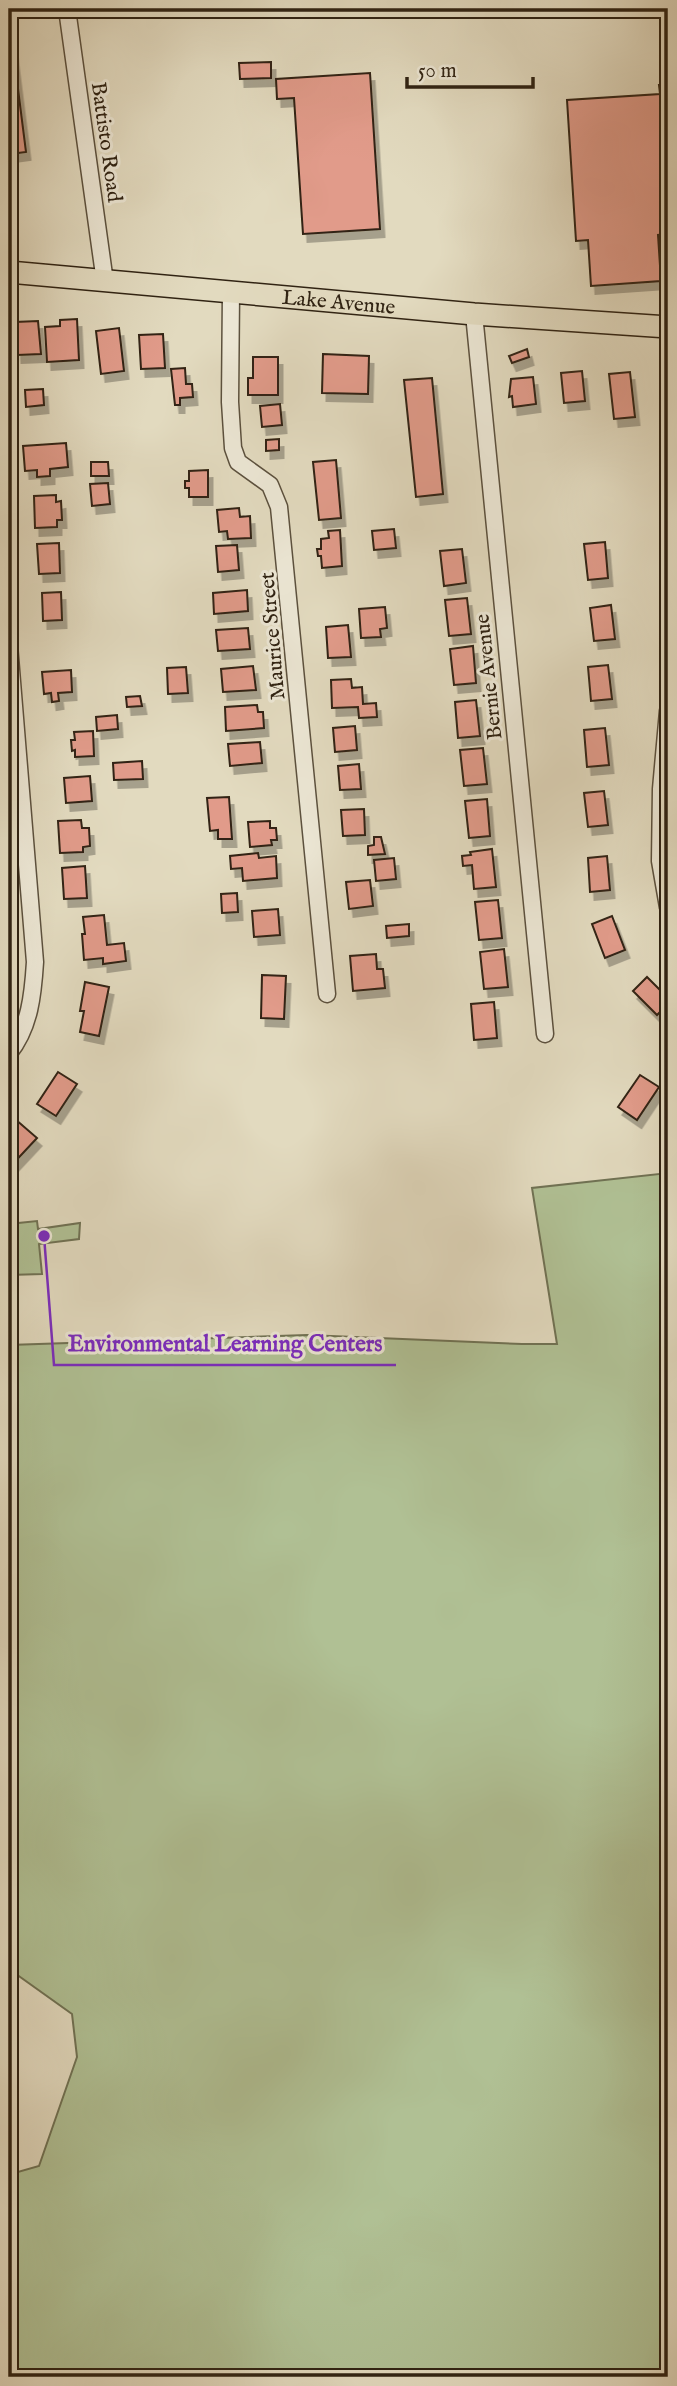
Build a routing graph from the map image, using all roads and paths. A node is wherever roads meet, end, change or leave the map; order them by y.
1 (67, 9) edge
2 (9, 272) edge
3 (105, 282) junction
4 (231, 292) junction
5 (474, 314) junction
6 (668, 327) edge
7 (9, 645) edge
8 (668, 711) edge
9 (665, 789) edge
10 (668, 907) edge
11 (327, 994) dead end
12 (545, 1034) dead end
13 (9, 1053) edge

1 - 3 street, Battisto Road
2 - 3 main road, Lake Avenue
3 - 4 main road, Lake Avenue
4 - 5 main road, Lake Avenue
4 - 11 street, Maurice Street
5 - 6 main road, Lake Avenue
5 - 12 street, Bernie Avenue
7 - 13 street
8 - 9 street
9 - 10 street

